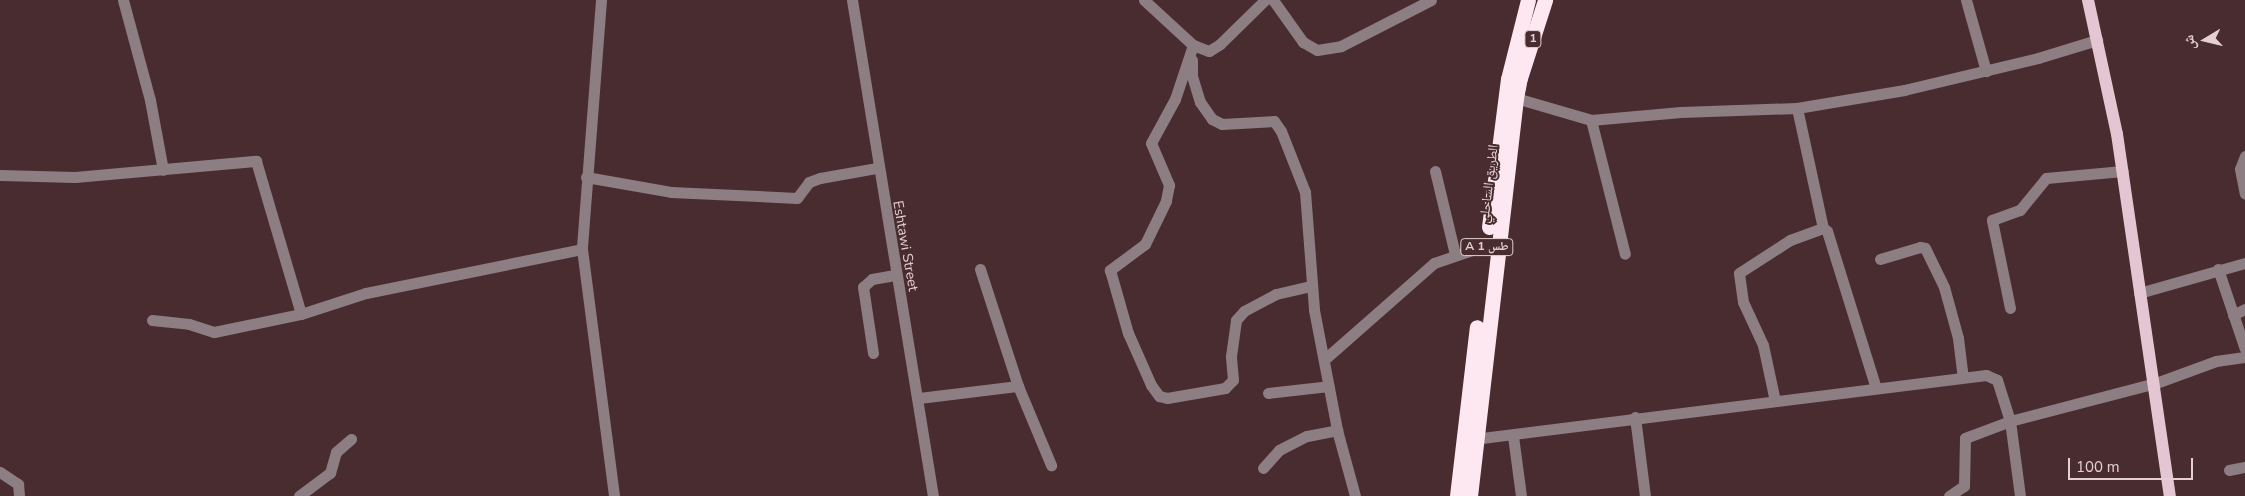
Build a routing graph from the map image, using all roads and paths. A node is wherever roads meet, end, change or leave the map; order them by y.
1 (123, 0) edge
2 (601, 0) edge
3 (852, 0) edge
4 (1144, 0) edge
5 (1265, 0) edge
6 (1273, 0) edge
7 (1431, 0) edge
8 (1528, 0) edge
9 (1545, 0) edge
10 (1966, 0) edge
11 (2088, 0) edge
12 (2097, 40) junction
13 (1193, 45) junction
14 (1986, 70) junction
15 (1520, 78) joint
16 (1516, 98) junction
17 (1797, 108) junction
18 (1591, 120) junction
19 (2245, 156) edge
20 (877, 168) junction
21 (163, 170) junction
22 (1435, 171) dead end
23 (2123, 171) junction
24 (0, 174) edge
25 (586, 177) junction
26 (2245, 194) edge
27 (1823, 228) junction
28 (1487, 245) junction
29 (582, 249) junction
30 (1455, 254) junction
31 (1625, 254) dead end
32 (1880, 259) dead end
33 (2245, 263) edge
34 (980, 269) dead end
35 (2218, 269) junction
36 (895, 275) junction
37 (1310, 286) junction
38 (2139, 293) junction
39 (2010, 308) dead end
40 (2245, 309) edge
41 (301, 314) junction
42 (2233, 315) junction
43 (152, 320) dead end
44 (2245, 349) edge
45 (873, 353) dead end
46 (2245, 357) edge
47 (1326, 358) junction
48 (1964, 377) junction
49 (2156, 383) junction
50 (1018, 386) junction
51 (1329, 386) junction
52 (1876, 388) junction
53 (1268, 393) dead end
54 (918, 398) junction
55 (1775, 401) junction
56 (1635, 417) junction
57 (2010, 422) junction
58 (1337, 430) junction
59 (1513, 436) junction
60 (351, 439) dead end
61 (1474, 439) junction
62 (1051, 465) dead end
63 (2245, 467) edge
64 (1263, 468) dead end
65 (2229, 470) dead end
66 (0, 472) edge
67 (19, 496) edge
68 (299, 496) edge
69 (614, 496) edge
70 (933, 496) edge
71 (1355, 496) edge
72 (1457, 496) edge
73 (1470, 496) edge
74 (1521, 496) edge
75 (1646, 496) edge
76 (1949, 496) edge
77 (2020, 496) edge
78 (2170, 496) edge

1 - 21 street
2 - 25 street
3 - 20 street, Eshtawi Street
4 - 13 street
5 - 13 street
6 - 7 street
8 - 28 highway, الطريق الساحلي / A 1 طس
9 - 15 highway, الطريق الساحلي / 1
10 - 14 street
11 - 12 main road
12 - 14 street
12 - 23 main road
13 - 37 street
13 - 37 street
14 - 17 street
15 - 16 highway, الطريق الساحلي / A 1 طس
16 - 18 street
16 - 61 highway, الطريق الساحلي / A 1 طس
17 - 18 street
17 - 27 street
18 - 31 street
19 - 26 street
20 - 25 street
20 - 36 street, Eshtawi Street
21 - 24 street
21 - 41 street
22 - 30 street
23 - 38 main road
23 - 39 street
25 - 29 street
27 - 52 street
27 - 55 street
28 - 30 street
28 - 72 highway, الطريق الساحلي / A 1 طس
29 - 41 street
29 - 69 street
30 - 47 street
32 - 48 street
33 - 35 street
34 - 50 street
35 - 38 street
35 - 42 street
36 - 45 street
36 - 54 street, Eshtawi Street
37 - 47 street
38 - 49 main road
40 - 42 street
41 - 43 street
42 - 44 street
46 - 49 street
47 - 51 street
48 - 52 street
48 - 57 street
49 - 57 street
49 - 78 main road
50 - 54 street
50 - 62 street
51 - 53 street
51 - 58 street
52 - 55 street
54 - 70 street, Eshtawi Street
55 - 56 street
56 - 59 street
56 - 75 street
57 - 76 street
57 - 77 street
58 - 64 street
58 - 71 street
59 - 61 street
59 - 74 street
60 - 68 street
61 - 73 highway, الطريق الساحلي / A 1 طس
63 - 65 street
66 - 67 street

